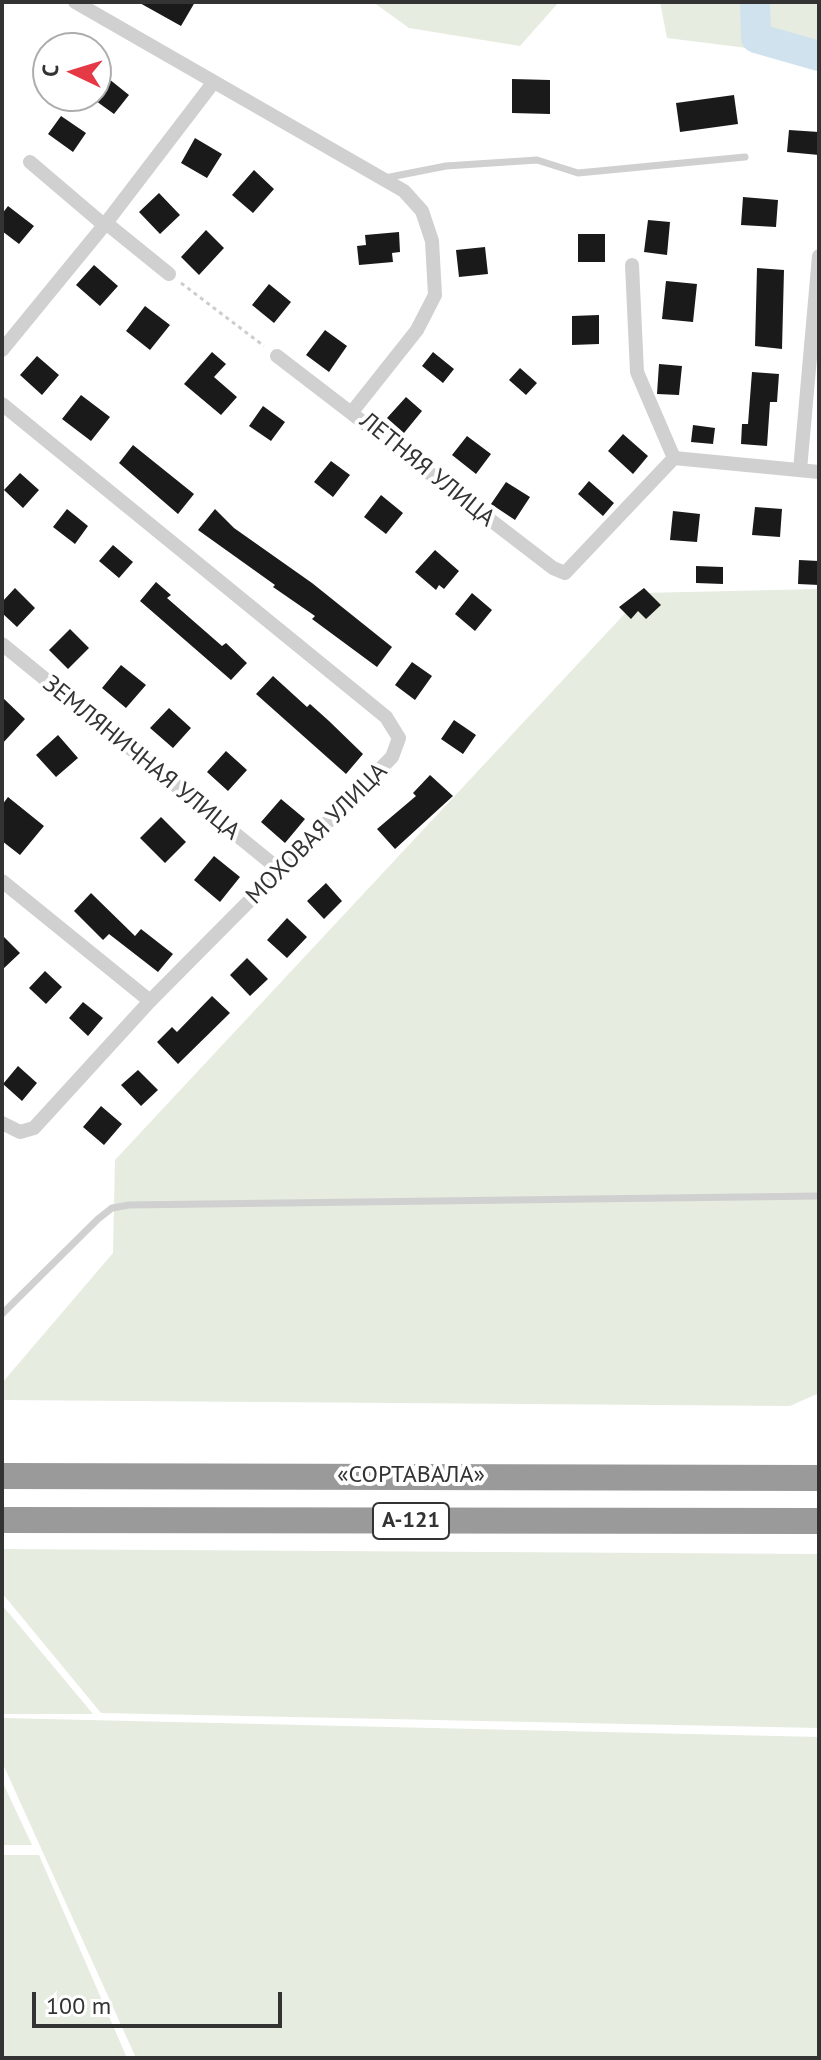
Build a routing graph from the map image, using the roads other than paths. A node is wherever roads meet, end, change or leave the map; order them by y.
1 (75, 2) edge
2 (213, 83) junction
3 (745, 157) dead end
4 (30, 162) dead end
5 (383, 178) junction
6 (105, 224) junction
7 (819, 256) edge
8 (632, 265) dead end
9 (169, 274) road end
10 (4, 341) edge
11 (277, 356) road end
12 (2, 404) edge
13 (352, 412) junction
14 (674, 458) junction
15 (800, 470) junction
16 (819, 472) edge
17 (2, 644) edge
18 (281, 871) junction
19 (2, 881) edge
20 (150, 1001) junction
21 (2, 1123) edge
22 (819, 1196) edge
23 (2, 1314) edge
24 (819, 1467) edge
25 (2, 1476) edge
26 (766, 1477) junction
27 (819, 1478) edge
28 (2, 1520) edge
29 (819, 1521) edge

1 - 2 street, ЛЕТНЯЯ УЛИЦА
2 - 5 street, ЛЕТНЯЯ УЛИЦА
2 - 6 street
3 - 5 lane
4 - 6 street
5 - 13 street, ЛЕТНЯЯ УЛИЦА
6 - 9 street
6 - 10 street
7 - 15 street
8 - 14 street
11 - 13 street
12 - 18 street, МОХОВАЯ УЛИЦА
13 - 14 street, ЛЕТНЯЯ УЛИЦА
14 - 15 street
15 - 16 street
17 - 18 street, ЗЕМЛЯНИЧНАЯ УЛИЦА
18 - 20 street, МОХОВАЯ УЛИЦА
19 - 20 street
20 - 21 street, МОХОВАЯ УЛИЦА
22 - 23 lane
24 - 26 street
25 - 26 highway, «СОРТАВАЛА» / А-121
26 - 27 highway, «СОРТАВАЛА» / А-121
28 - 29 highway, «СОРТАВАЛА» / А-121

